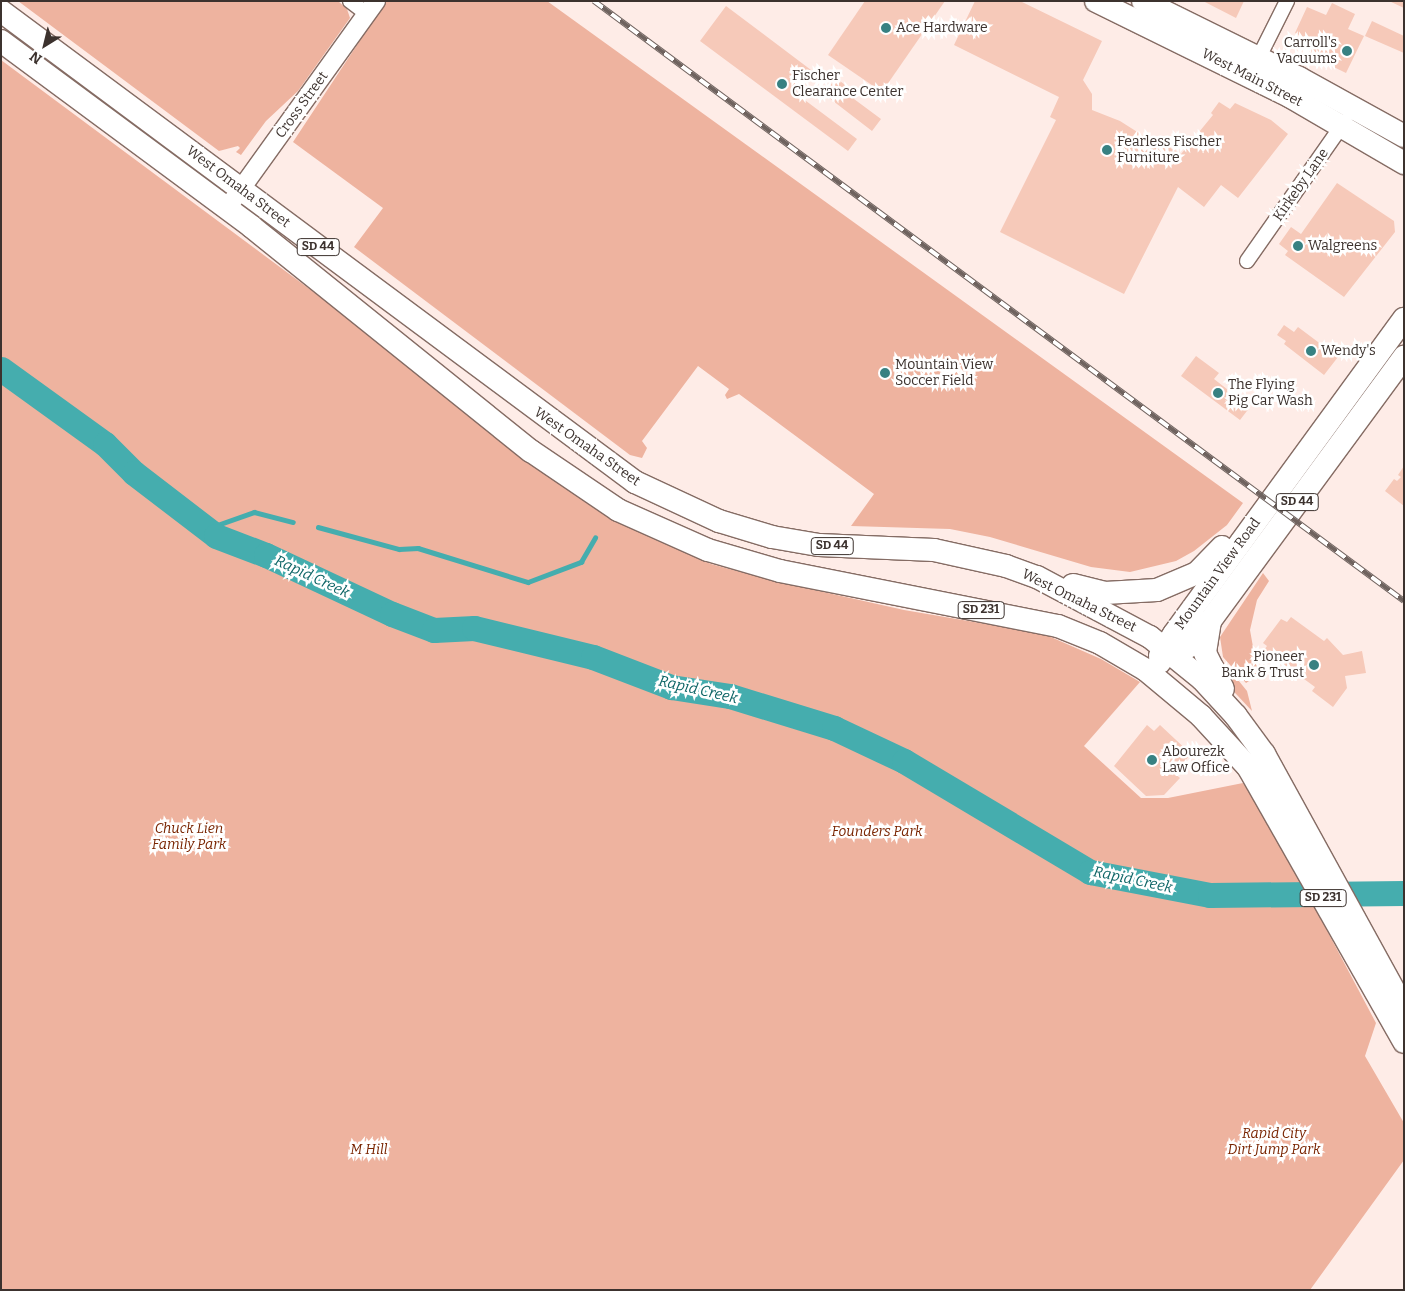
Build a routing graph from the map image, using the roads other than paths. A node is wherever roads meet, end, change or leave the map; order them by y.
1 (350, 1) edge
2 (1096, 1) edge
3 (1143, 1) edge
4 (1287, 1) edge
5 (372, 8) edge
6 (1, 12) edge
7 (1, 41) edge
8 (1254, 67) junction
9 (1348, 116) junction
10 (1404, 136) edge
11 (1404, 163) edge
12 (241, 189) junction
13 (227, 208) junction
14 (1247, 261) dead end
15 (1404, 319) edge
16 (1404, 357) edge
17 (1344, 401) junction
18 (1037, 577) junction
19 (839, 581) junction
20 (1210, 621) junction
21 (1172, 651) junction
22 (1170, 688) junction
23 (1264, 754) junction
24 (1288, 817) junction
25 (1374, 971) junction
26 (1404, 1009) edge
27 (1404, 1042) edge

1 - 5 street
2 - 8 main road, West Main Street
3 - 8 main road, West Main Street
4 - 8 street
5 - 12 street, Cross Street
6 - 12 main road, West Omaha Street / SD 44
7 - 13 main road, West Omaha Street / SD 44
8 - 9 main road, West Main Street
9 - 10 main road, West Main Street
9 - 11 main road, West Main Street
9 - 14 street, Kirkeby Lane
12 - 13 street, Cross Street
12 - 18 main road, West Omaha Street / SD 44
13 - 19 main road, West Omaha Street / SD 44
15 - 17 main road, Mountain View Road / SD 44
16 - 20 main road, Mountain View Road / SD 44
17 - 18 main road, SD 44
17 - 21 main road, Mountain View Road / SD 44
18 - 21 main road, West Omaha Street / SD 231
19 - 21 main road
19 - 22 main road, West Omaha Street / SD 231
20 - 21 main road, Mountain View Road / SD 44
20 - 23 main road
21 - 22 main road
21 - 23 main road, West Omaha Street / SD 231
22 - 24 main road, West Omaha Street / SD 231
23 - 24 main road, West Omaha Street / SD 231
24 - 25 main road, West Omaha Street / SD 231
25 - 26 main road, West Omaha Street / SD 231
25 - 27 main road, SD 231

